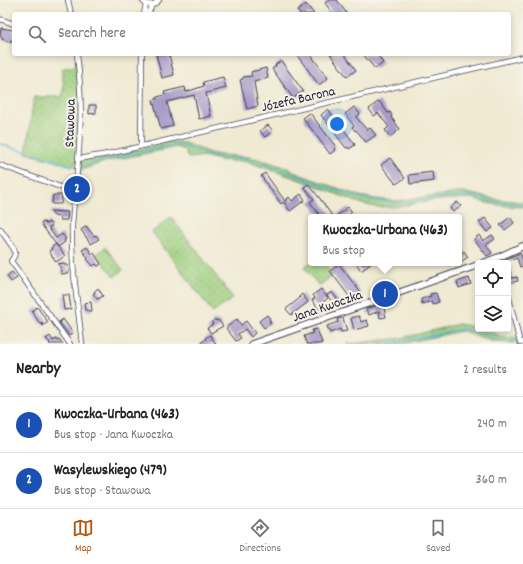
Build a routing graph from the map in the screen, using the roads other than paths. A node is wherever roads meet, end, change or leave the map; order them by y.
1 (68, 0) edge
2 (159, 0) edge
3 (147, 3) edge
4 (71, 12) edge
5 (0, 19) edge
6 (12, 23) edge
7 (77, 56) edge
8 (142, 56) edge
9 (523, 57) edge
10 (141, 146) junction
11 (78, 159) junction
12 (0, 166) edge
13 (74, 192) junction
14 (0, 229) edge
15 (523, 246) edge
16 (500, 260) edge
17 (475, 266) edge
18 (509, 296) edge
19 (521, 343) edge
20 (70, 344) edge
21 (82, 344) edge
22 (252, 344) edge

1 - 4 street
2 - 3 street
5 - 6 street
7 - 11 street, Stawowa
8 - 10 street
9 - 10 street, Józefa Barona
10 - 11 street, Józefa Barona
11 - 13 street, Stawowa
12 - 13 street
13 - 21 street, Stawowa
14 - 20 street
15 - 16 street
17 - 22 street, Jana Kwoczka
18 - 19 street

